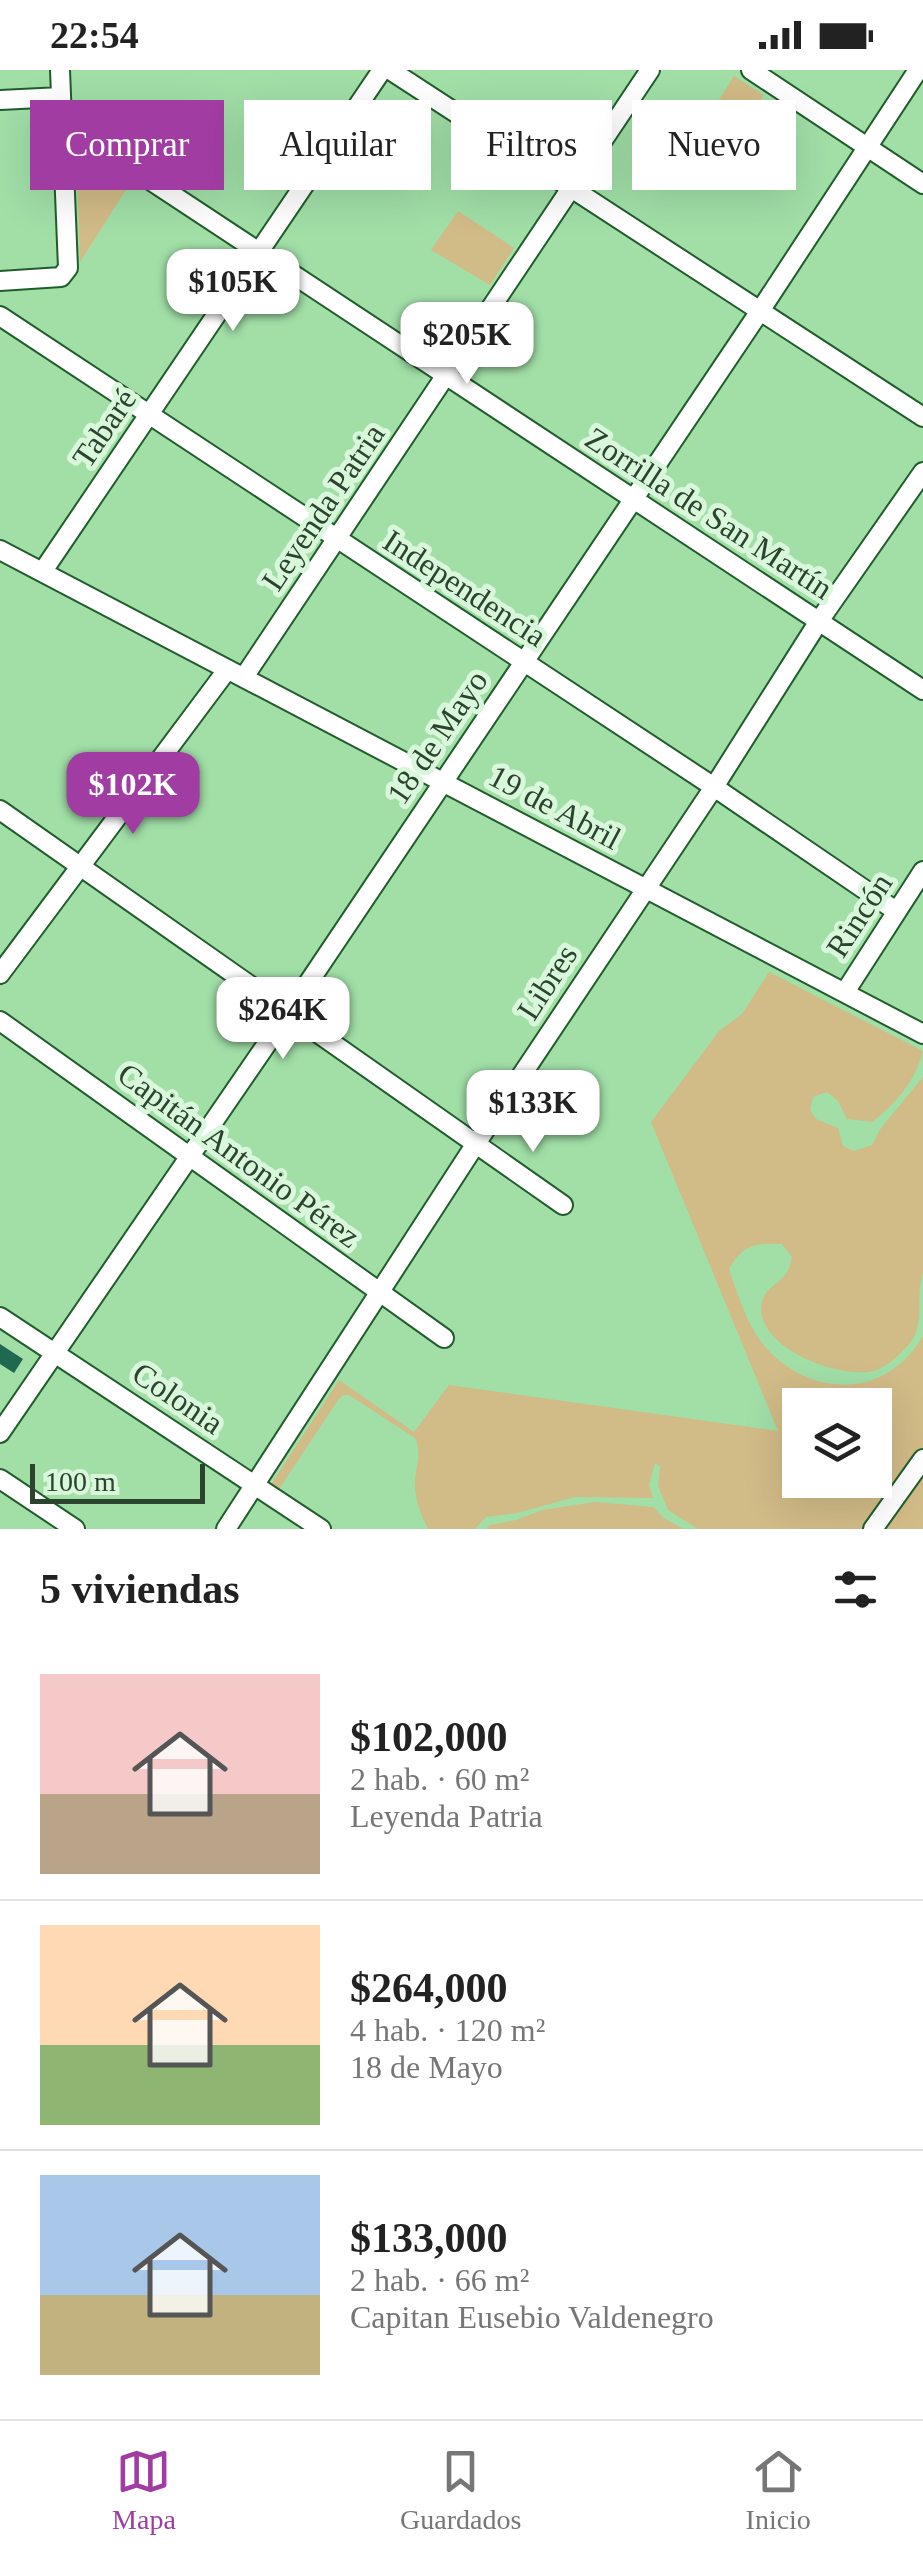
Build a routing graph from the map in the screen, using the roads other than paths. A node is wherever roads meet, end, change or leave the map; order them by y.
1 (60, 70) edge
2 (382, 70) edge
3 (390, 70) edge
4 (650, 70) edge
5 (750, 70) edge
6 (918, 70) edge
7 (61, 98) joint
8 (0, 100) edge
9 (451, 109) edge
10 (612, 127) edge
11 (866, 147) junction
12 (923, 184) edge
13 (65, 190) edge
14 (164, 190) edge
15 (570, 190) edge
16 (577, 190) edge
17 (259, 253) junction
18 (0, 281) edge
19 (760, 311) junction
20 (0, 316) edge
21 (446, 376) junction
22 (149, 415) junction
23 (923, 417) edge
24 (923, 472) edge
25 (632, 498) junction
26 (337, 540) junction
27 (6, 553) edge
28 (43, 571) junction
29 (0, 572) edge
30 (819, 621) junction
31 (523, 662) junction
32 (236, 673) junction
33 (923, 690) edge
34 (443, 782) junction
35 (714, 787) junction
36 (0, 810) edge
37 (80, 868) junction
38 (923, 872) edge
39 (645, 888) junction
40 (896, 911) junction
41 (0, 974) edge
42 (845, 992) junction
43 (288, 1014) junction
44 (0, 1021) edge
45 (921, 1030) edge
46 (475, 1145) junction
47 (190, 1155) junction
48 (563, 1205) dead end
49 (378, 1293) junction
50 (0, 1317) edge
51 (444, 1338) dead end
52 (55, 1353) junction
53 (0, 1433) edge
54 (923, 1459) edge
55 (0, 1479) edge
56 (254, 1484) junction
57 (75, 1529) edge
58 (226, 1529) edge
59 (321, 1529) edge
60 (873, 1529) edge

1 - 7 street
2 - 17 street, Tabaré
3 - 9 street
4 - 10 street, Leyenda Patria
5 - 11 street
6 - 11 street, 18 de Mayo
7 - 8 street
11 - 12 street
11 - 19 street, 18 de Mayo
13 - 18 street
14 - 17 street, Zorrilla de San Martín
15 - 21 street, Leyenda Patria
16 - 19 street
17 - 21 street, Zorrilla de San Martín
17 - 22 street, Tabaré
19 - 23 street
19 - 25 street, 18 de Mayo
20 - 22 street, Independencia
21 - 25 street, Zorrilla de San Martín
21 - 26 street, Leyenda Patria
22 - 26 street, Independencia
22 - 28 street, Tabaré
24 - 30 street, Libres
25 - 30 street, Zorrilla de San Martín
25 - 31 street, 18 de Mayo
26 - 31 street, Independencia
26 - 32 street, Leyenda Patria
27 - 28 street, 19 de Abril
27 - 29 street
28 - 32 street, 19 de Abril
30 - 33 street, Zorrilla de San Martín
30 - 35 street, Libres
31 - 34 street, 18 de Mayo
31 - 35 street, Independencia
32 - 34 street, 19 de Abril
32 - 37 street, Leyenda Patria
34 - 39 street, 19 de Abril
34 - 43 street, 18 de Mayo
35 - 39 street, Libres
35 - 40 street, Independencia
36 - 37 street
37 - 41 street, Leyenda Patria
37 - 43 street
38 - 40 street, Rincón
39 - 42 street, 19 de Abril
39 - 46 street, Libres
40 - 42 street, Rincón
42 - 45 street, 19 de Abril
43 - 46 street
43 - 47 street, 18 de Mayo
44 - 47 street, Capitán Antonio Pérez
46 - 48 street
46 - 49 street, Libres
47 - 49 street, Capitán Antonio Pérez
47 - 52 street, 18 de Mayo
49 - 51 street, Capitán Antonio Pérez
49 - 56 street, Libres
50 - 52 street, Colonia
52 - 53 street, 18 de Mayo
52 - 56 street, Colonia
54 - 60 street
55 - 57 street
56 - 58 street, Libres
56 - 59 street, Colonia

